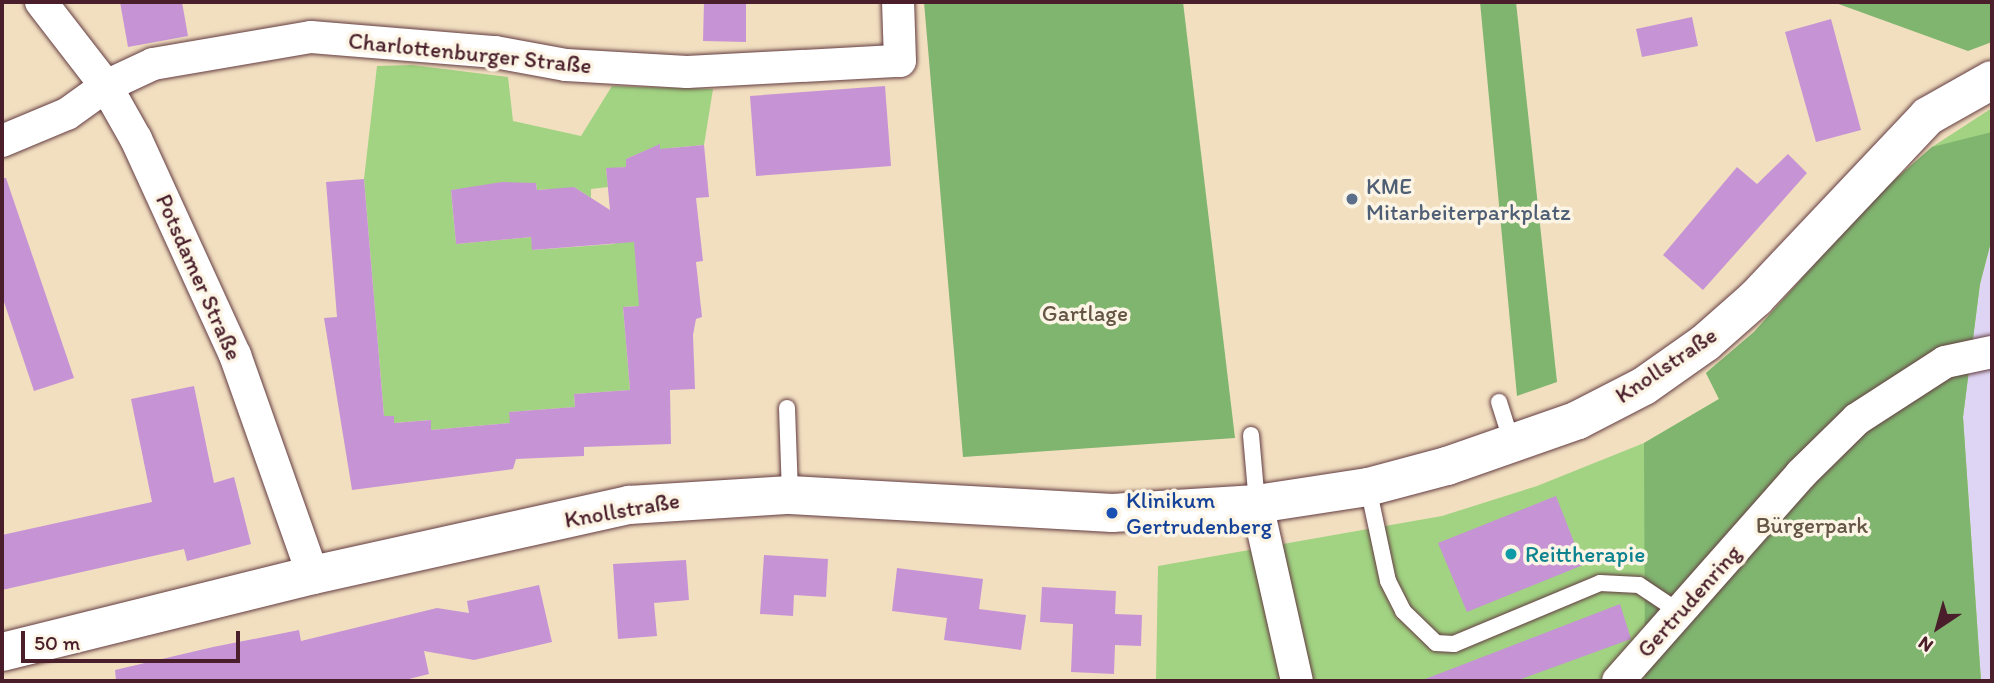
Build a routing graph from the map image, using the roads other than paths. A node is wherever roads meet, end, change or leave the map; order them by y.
1 (41, 2) edge
2 (898, 2) edge
3 (1992, 80) edge
4 (106, 86) junction
5 (2, 141) edge
6 (1992, 352) edge
7 (1499, 402) dead end
8 (787, 408) dead end
9 (1251, 435) dead end
10 (1512, 445) junction
11 (1368, 486) junction
12 (790, 495) junction
13 (1257, 504) junction
14 (313, 575) junction
15 (1678, 611) junction
16 (2, 652) edge
17 (1297, 681) edge
18 (1618, 681) edge

1 - 4 street, Potsdamer Straße
2 - 4 street, Charlottenburger Straße
3 - 10 street, Knollstraße
4 - 5 street, Charlottenburger Straße
4 - 14 street, Potsdamer Straße
6 - 15 street, Gertrudenring
7 - 10 lane
8 - 12 lane
9 - 13 lane
10 - 11 street, Knollstraße
11 - 13 street, Knollstraße
11 - 15 lane
12 - 13 street, Knollstraße
12 - 14 street, Knollstraße
13 - 17 street
14 - 16 street, Knollstraße
15 - 18 street, Gertrudenring

